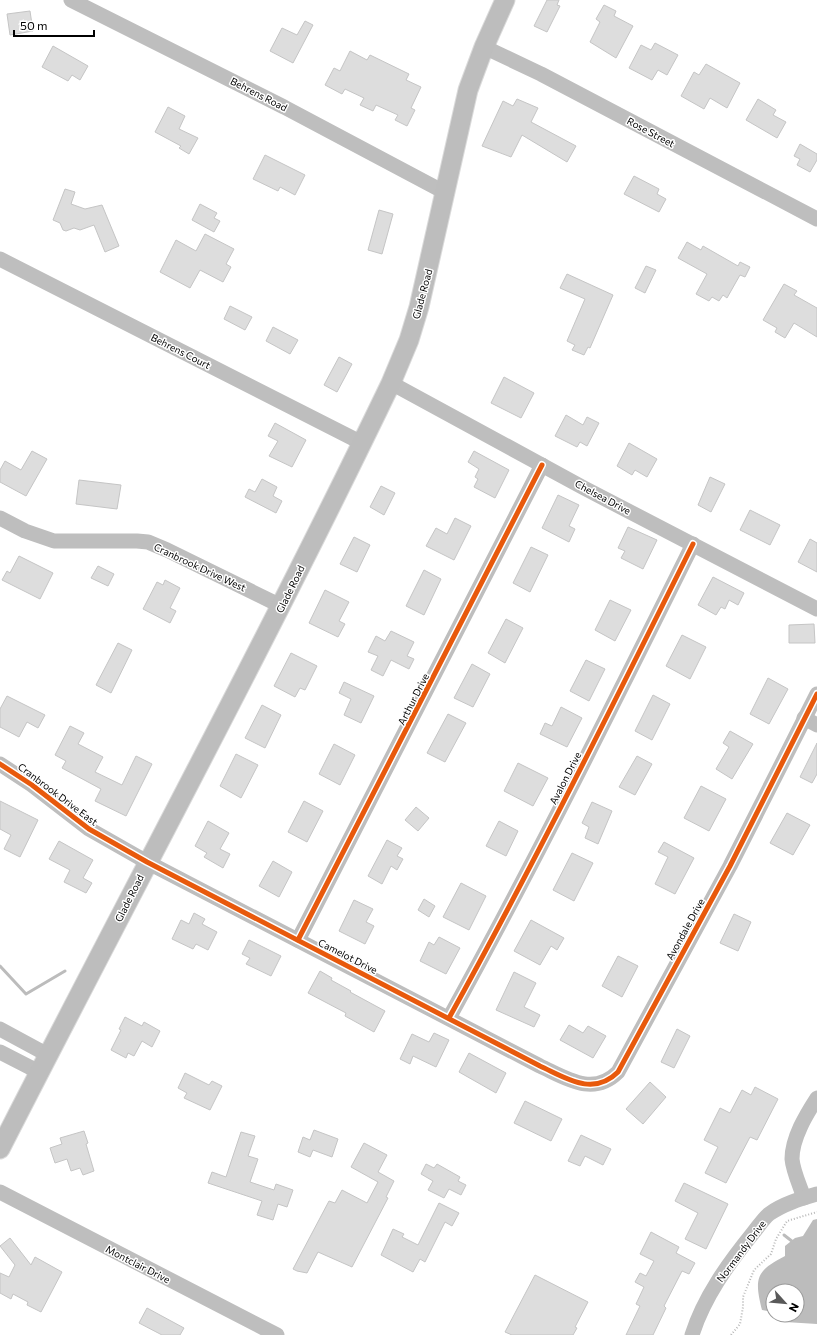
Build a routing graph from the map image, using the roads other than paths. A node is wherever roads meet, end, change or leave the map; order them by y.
1 (71, 0) edge
2 (505, 0) edge
3 (484, 47) junction
4 (446, 193) junction
5 (817, 219) edge
6 (0, 259) edge
7 (391, 383) junction
8 (362, 443) junction
9 (542, 465) junction
10 (0, 518) edge
11 (693, 544) junction
12 (281, 606) junction
13 (817, 609) edge
14 (817, 694) edge
15 (804, 718) junction
16 (817, 725) edge
17 (0, 764) edge
18 (147, 862) junction
19 (298, 940) junction
20 (449, 1018) junction
21 (0, 1029) edge
22 (0, 1052) edge
23 (48, 1055) junction
24 (540, 1066) joint
25 (39, 1072) junction
26 (817, 1098) edge
27 (0, 1149) edge
28 (0, 1192) edge
29 (811, 1196) edge
30 (276, 1335) edge
31 (692, 1335) edge

1 - 4 street, Behrens Road
2 - 3 main road, Glade Road
3 - 4 main road, Glade Road
3 - 5 street, Rose Street
4 - 7 main road, Glade Road
6 - 8 street, Behrens Court
7 - 8 main road, Glade Road
7 - 9 street, Chelsea Drive
8 - 12 main road, Glade Road
9 - 11 street, Chelsea Drive
9 - 19 street, Arthur Drive
10 - 12 street, Cranbrook Drive West
11 - 13 street, Chelsea Drive
11 - 20 street, Avalon Drive
12 - 18 main road, Glade Road
14 - 15 street
15 - 16 street
15 - 24 street, Avondale Drive
17 - 18 street, Cranbrook Drive East
18 - 19 street, Camelot Drive
18 - 23 main road, Glade Road
19 - 20 street, Camelot Drive
20 - 24 street, Camelot Drive
21 - 23 street
22 - 25 street
23 - 25 main road, Glade Road
25 - 27 main road, Glade Road
26 - 29 street
28 - 30 street, Montclair Drive
29 - 31 street, Normandy Drive

